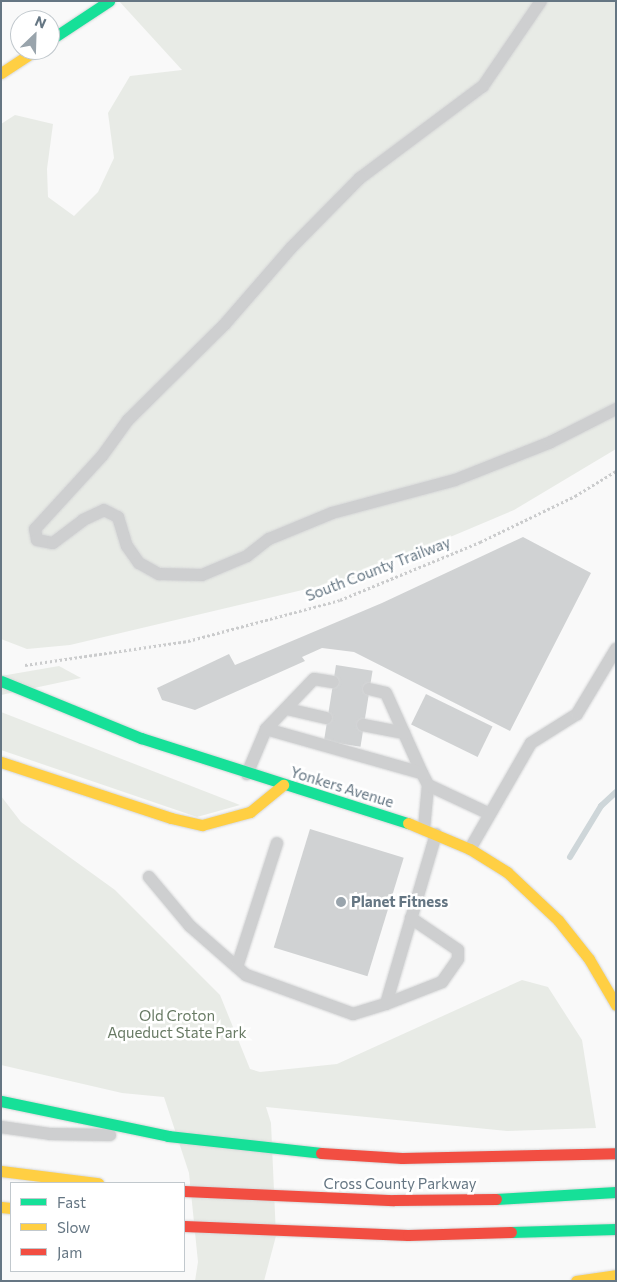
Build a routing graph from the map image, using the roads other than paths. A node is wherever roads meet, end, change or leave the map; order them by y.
1 (109, 1) edge
2 (541, 1) edge
3 (60, 33) edge
4 (21, 60) edge
5 (1, 73) edge
6 (616, 408) edge
7 (616, 649) edge
8 (1, 681) edge
9 (333, 682) dead end
10 (369, 689) dead end
11 (287, 709) junction
12 (326, 718) dead end
13 (363, 725) dead end
14 (266, 728) junction
15 (404, 733) junction
16 (1, 762) edge
17 (422, 773) junction
18 (247, 774) junction
19 (283, 785) junction
20 (428, 786) junction
21 (490, 814) junction
22 (424, 829) junction
23 (436, 834) junction
24 (277, 843) dead end
25 (470, 849) junction
26 (149, 877) dead end
27 (411, 918) junction
28 (237, 968) junction
29 (386, 1004) junction
30 (616, 1005) edge
31 (1, 1101) edge
32 (1, 1127) edge
33 (168, 1136) junction
34 (616, 1153) edge
35 (1, 1171) edge
36 (90, 1182) edge
37 (185, 1191) edge
38 (616, 1192) edge
39 (185, 1226) edge
40 (616, 1229) edge
41 (616, 1275) edge
42 (576, 1281) edge

1 - 3 main road
2 - 6 lane
4 - 5 main road
7 - 21 lane
8 - 18 main road, Yonkers Avenue
9 - 11 lane
10 - 15 lane
11 - 12 lane
11 - 14 lane
13 - 15 lane
14 - 17 lane
14 - 18 lane
15 - 17 lane
16 - 19 main road
17 - 20 lane
18 - 19 main road, Yonkers Avenue
19 - 22 main road, Yonkers Avenue
20 - 21 lane
20 - 22 lane
21 - 25 lane
22 - 23 main road, Yonkers Avenue
23 - 25 main road, Yonkers Avenue
23 - 27 lane
24 - 28 lane
25 - 30 main road, Yonkers Avenue
26 - 28 lane
27 - 29 lane
27 - 29 lane
28 - 29 lane
31 - 33 main road
32 - 33 lane
33 - 34 main road
35 - 36 main road
37 - 38 main road, Cross County Parkway
39 - 40 main road
41 - 42 main road

